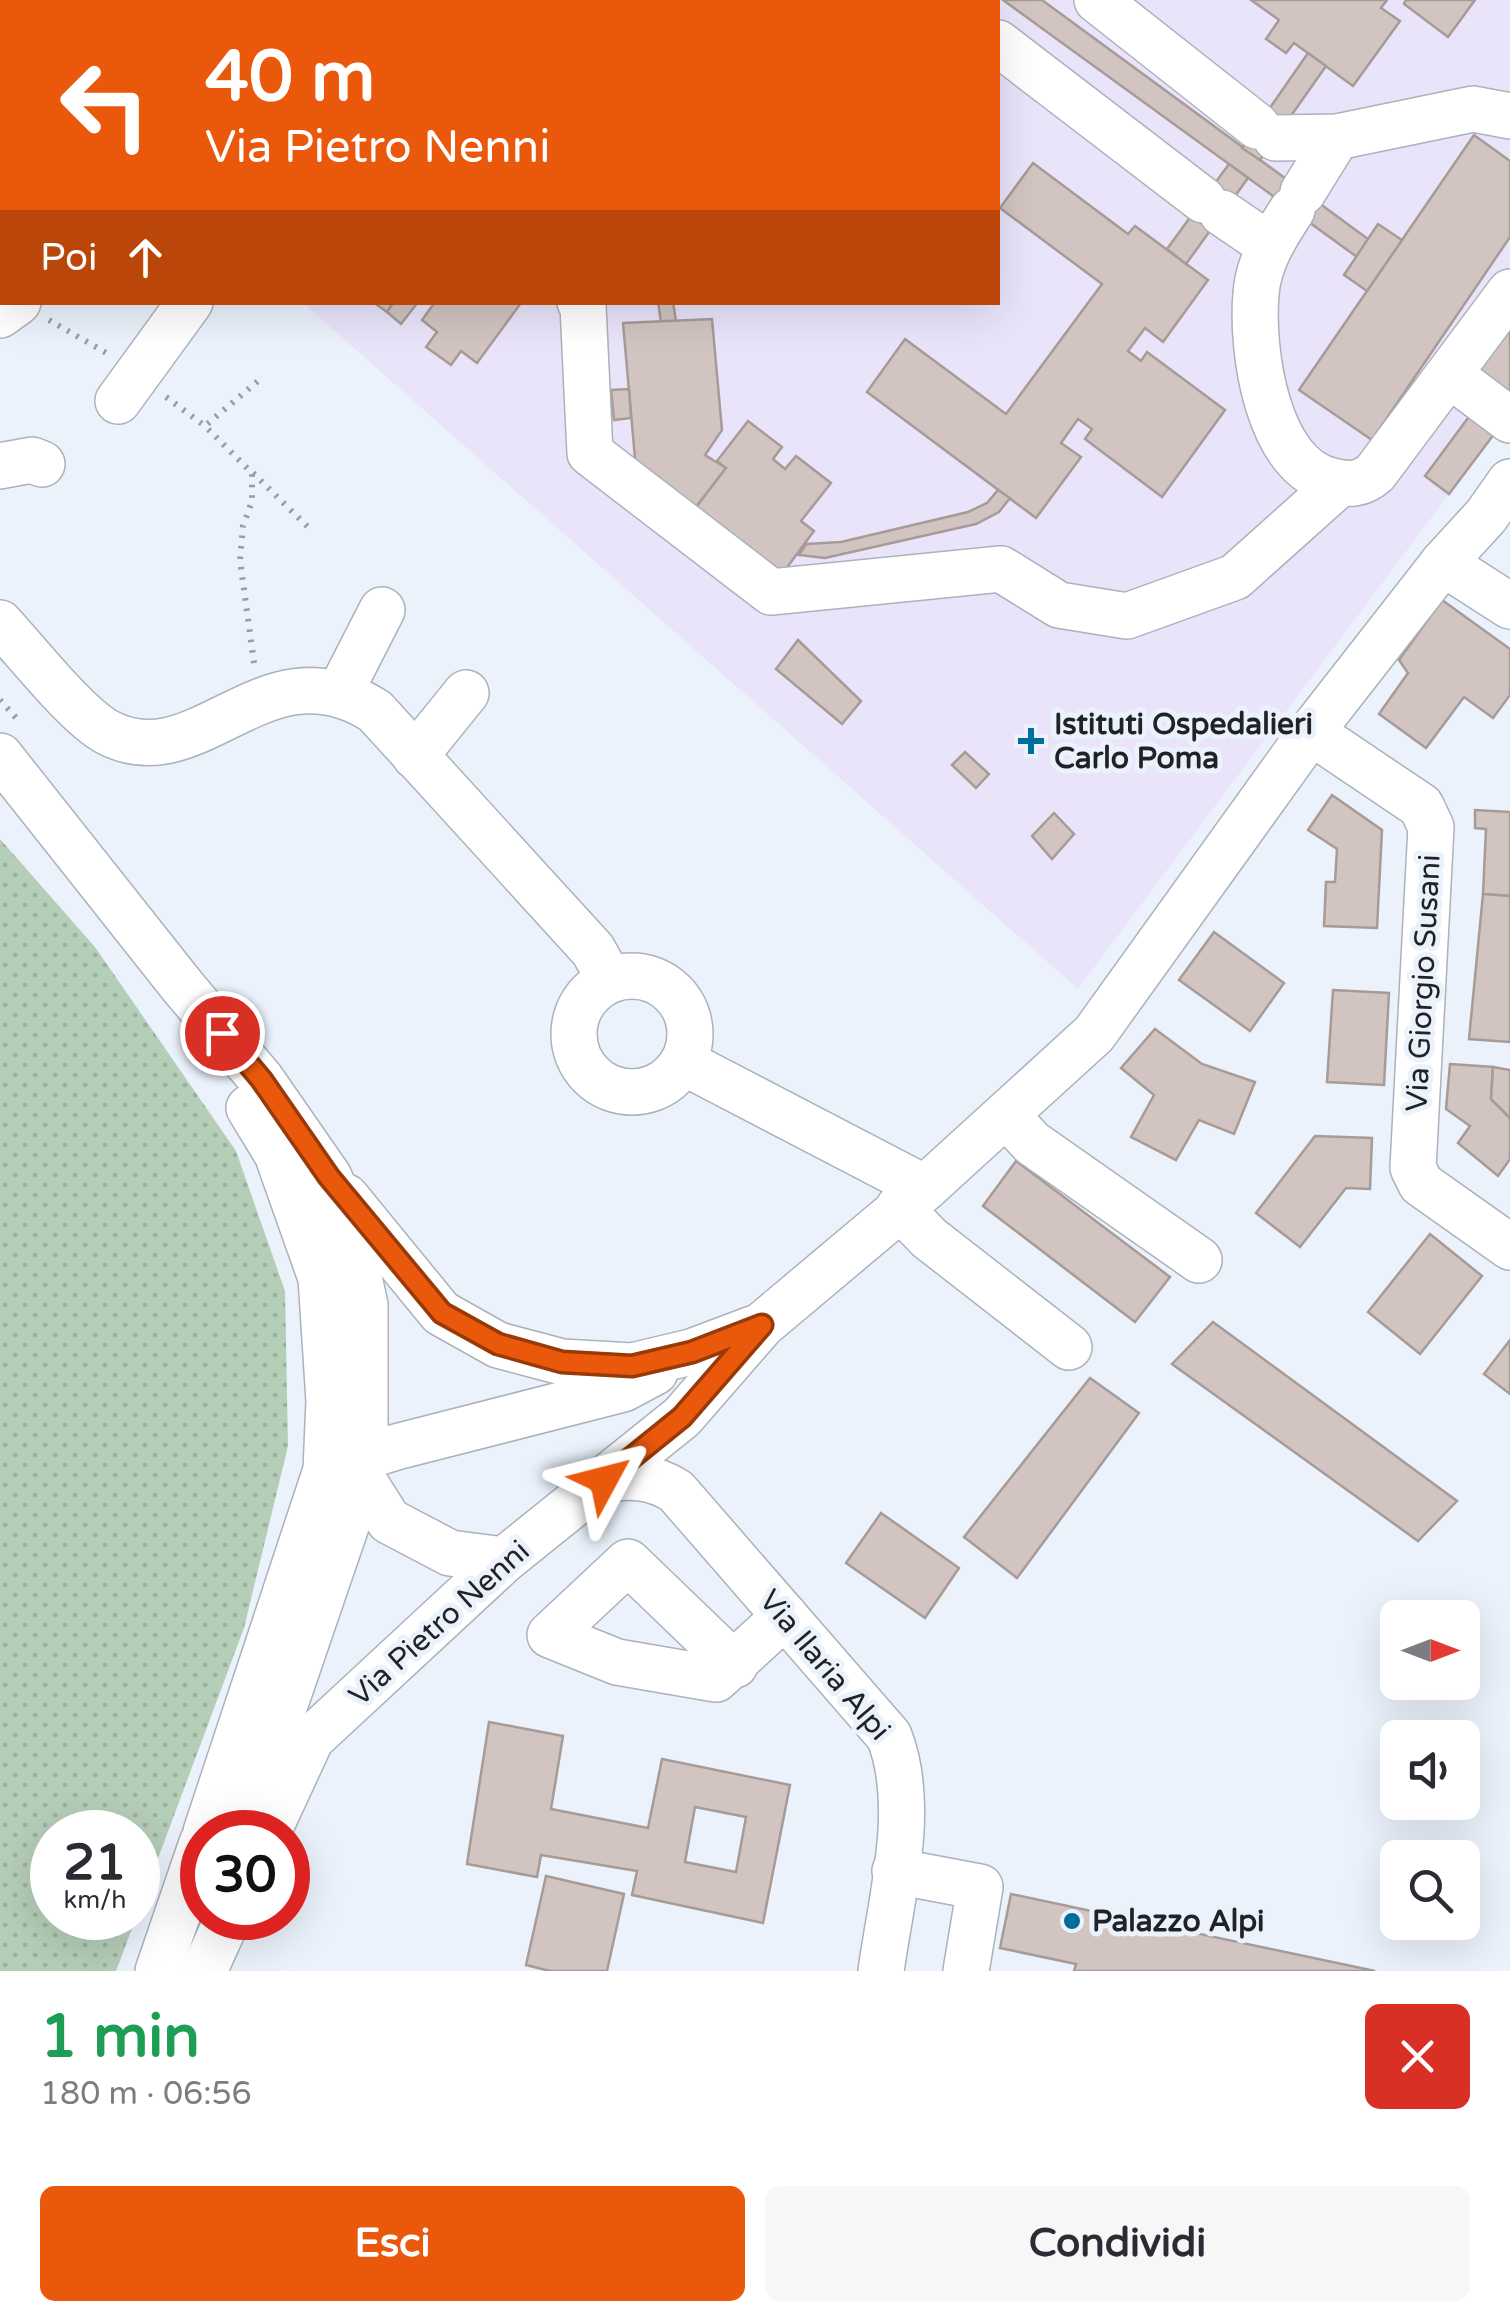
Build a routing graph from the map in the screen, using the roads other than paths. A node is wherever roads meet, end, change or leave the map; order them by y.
1 (1097, 0) edge
2 (1000, 45) edge
3 (1510, 116) edge
4 (1337, 137) junction
5 (1288, 216) junction
6 (1510, 292) edge
7 (188, 305) edge
8 (582, 305) edge
9 (1450, 374) junction
10 (118, 401) dead end
11 (1510, 420) edge
12 (1340, 483) junction
13 (1502, 503) edge
14 (1443, 563) junction
15 (1510, 606) edge
16 (382, 610) dead end
17 (0, 623) edge
18 (466, 693) dead end
19 (339, 694) junction
20 (1312, 732) junction
21 (13, 743) edge
22 (416, 756) junction
23 (610, 980) junction
24 (184, 988) junction
25 (683, 1062) junction
26 (1007, 1116) junction
27 (329, 1177) junction
28 (912, 1197) junction
29 (1510, 1247) edge
30 (1200, 1260) dead end
31 (762, 1325) junction
32 (1069, 1347) dead end
33 (692, 1352) junction
34 (682, 1417) junction
35 (351, 1466) junction
36 (604, 1480) junction
37 (686, 1502) junction
38 (504, 1560) junction
39 (786, 1616) junction
40 (735, 1665) dead end
41 (215, 1810) edge
42 (248, 1810) edge
43 (278, 1810) edge
44 (895, 1871) junction
45 (180, 1907) edge
46 (204, 1940) edge
47 (218, 1940) edge
48 (158, 1971) edge
49 (193, 1971) edge
50 (204, 1971) edge
51 (881, 1971) edge
52 (966, 1971) edge

1 - 4 street
2 - 5 street
3 - 4 street
4 - 5 street
5 - 12 street
6 - 9 street
7 - 10 street
8 - 12 street
9 - 11 street
9 - 12 street
13 - 14 street
14 - 15 street
14 - 20 street
16 - 19 street
17 - 19 street
18 - 22 street
19 - 22 street
20 - 26 street
20 - 29 street, Via Giorgio Susani
21 - 24 street
22 - 23 street
23 - 25 street
23 - 25 street
24 - 27 street
24 - 35 street
25 - 28 street
26 - 28 street
26 - 30 street
27 - 33 street
27 - 35 street
28 - 31 street
28 - 32 street
31 - 33 street
31 - 34 street, Via Pietro Nenni
33 - 35 street
34 - 36 street, Via Pietro Nenni
34 - 37 street
35 - 38 street
35 - 41 street
35 - 42 street
36 - 37 street, Via Ilaria Alpi
36 - 38 street, Via Pietro Nenni
37 - 39 street, Via Ilaria Alpi
38 - 43 street, Via Pietro Nenni
39 - 40 street
39 - 44 street, Via Ilaria Alpi
44 - 51 street, Via Ilaria Alpi
44 - 52 street
45 - 48 street
46 - 49 street
47 - 50 street

